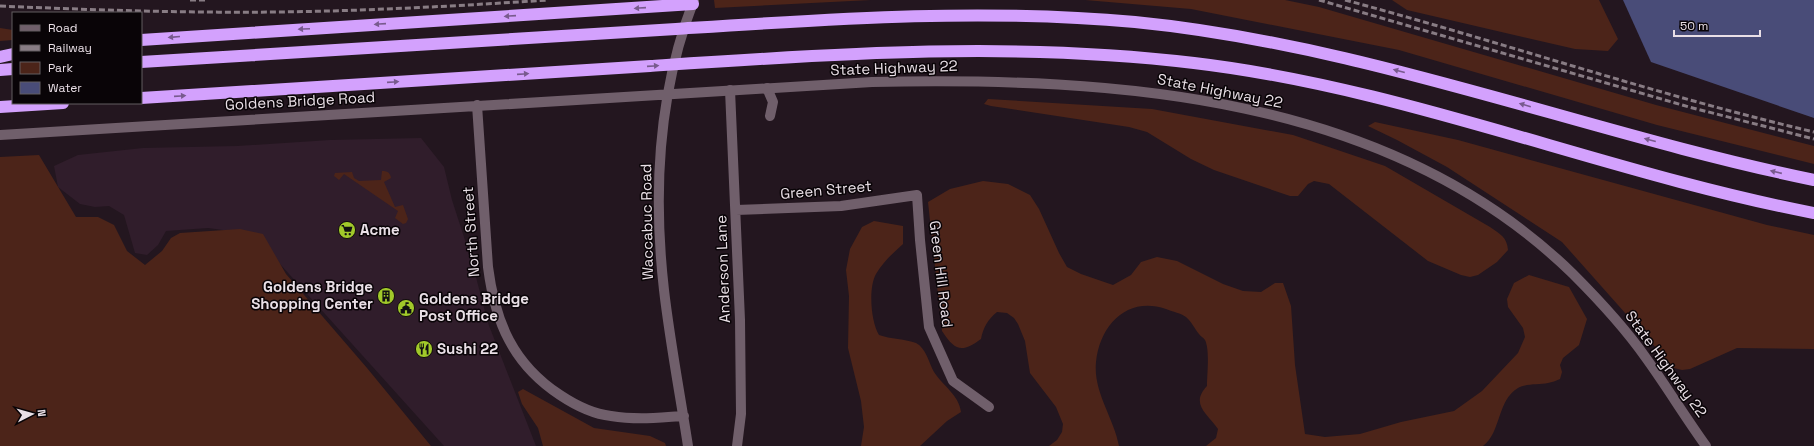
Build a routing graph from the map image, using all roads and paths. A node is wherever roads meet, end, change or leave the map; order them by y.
1 (694, 2) edge
2 (142, 40) edge
3 (12, 54) edge
4 (0, 57) edge
5 (142, 62) edge
6 (12, 69) edge
7 (0, 70) edge
8 (767, 88) junction
9 (730, 90) junction
10 (142, 98) edge
11 (601, 98) joint
12 (47, 104) edge
13 (477, 105) junction
14 (0, 107) edge
15 (770, 116) dead end
16 (0, 135) edge
17 (1814, 180) edge
18 (917, 195) joint
19 (736, 210) junction
20 (1814, 213) edge
21 (989, 407) dead end
22 (684, 416) junction
23 (688, 446) edge
24 (737, 446) edge
25 (1706, 446) edge

1 -> 2 highway
1 - 22 main road, Waccabuc Road
3 - 4 highway
17 -> 5 highway
6 - 7 highway
8 - 9 main road, State Highway 22
8 - 15 main road
8 - 25 main road, State Highway 22
9 - 11 main road, State Highway 22
9 - 19 main road, Anderson Lane
10 -> 20 highway
11 - 13 main road, Goldens Bridge Road
12 - 14 highway
13 - 16 main road, Goldens Bridge Road
13 - 22 main road, North Street
18 - 19 main road, Green Street
18 - 21 main road, Green Hill Road
19 - 24 main road, Anderson Lane
22 - 23 main road, Waccabuc Road

